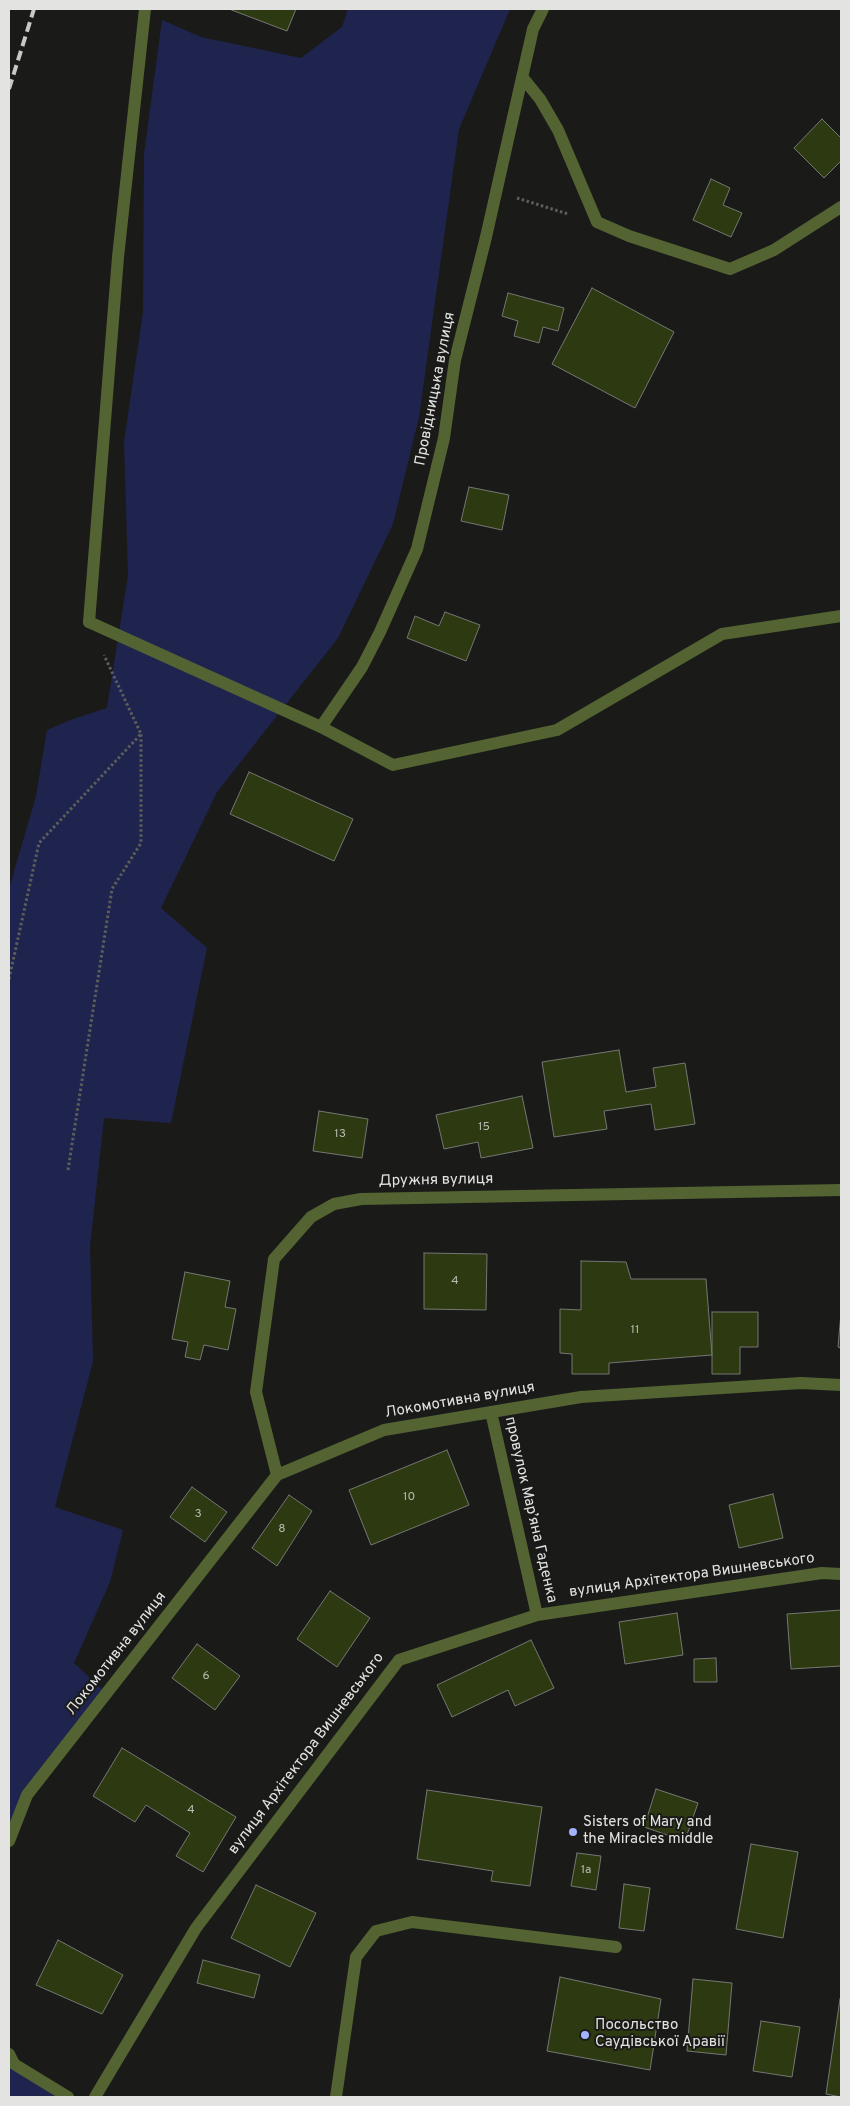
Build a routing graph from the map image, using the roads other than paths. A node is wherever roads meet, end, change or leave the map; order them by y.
1 (145, 9) edge
2 (543, 9) edge
3 (523, 78) junction
4 (841, 207) edge
5 (841, 616) edge
6 (321, 727) junction
7 (841, 1190) edge
8 (841, 1385) edge
9 (491, 1412) junction
10 (277, 1475) junction
11 (841, 1574) edge
12 (537, 1615) junction
13 (9, 1841) edge
14 (616, 1947) dead end
15 (9, 2054) edge
16 (68, 2097) edge
17 (95, 2097) edge
18 (336, 2097) edge

1 - 6 street
2 - 3 street, Провідницька вулиця
3 - 4 street
3 - 6 street, Провідницька вулиця
5 - 6 street
7 - 10 street, Дружня вулиця
8 - 9 street, Локомотивна вулиця
9 - 10 street, Локомотивна вулиця
9 - 12 street, провулок Мар’яна Гаденка
10 - 13 street, Локомотивна вулиця
11 - 12 street, вулиця Архітектора Вишневського
12 - 17 street, вулиця Архітектора Вишневського
14 - 18 street
15 - 16 street

